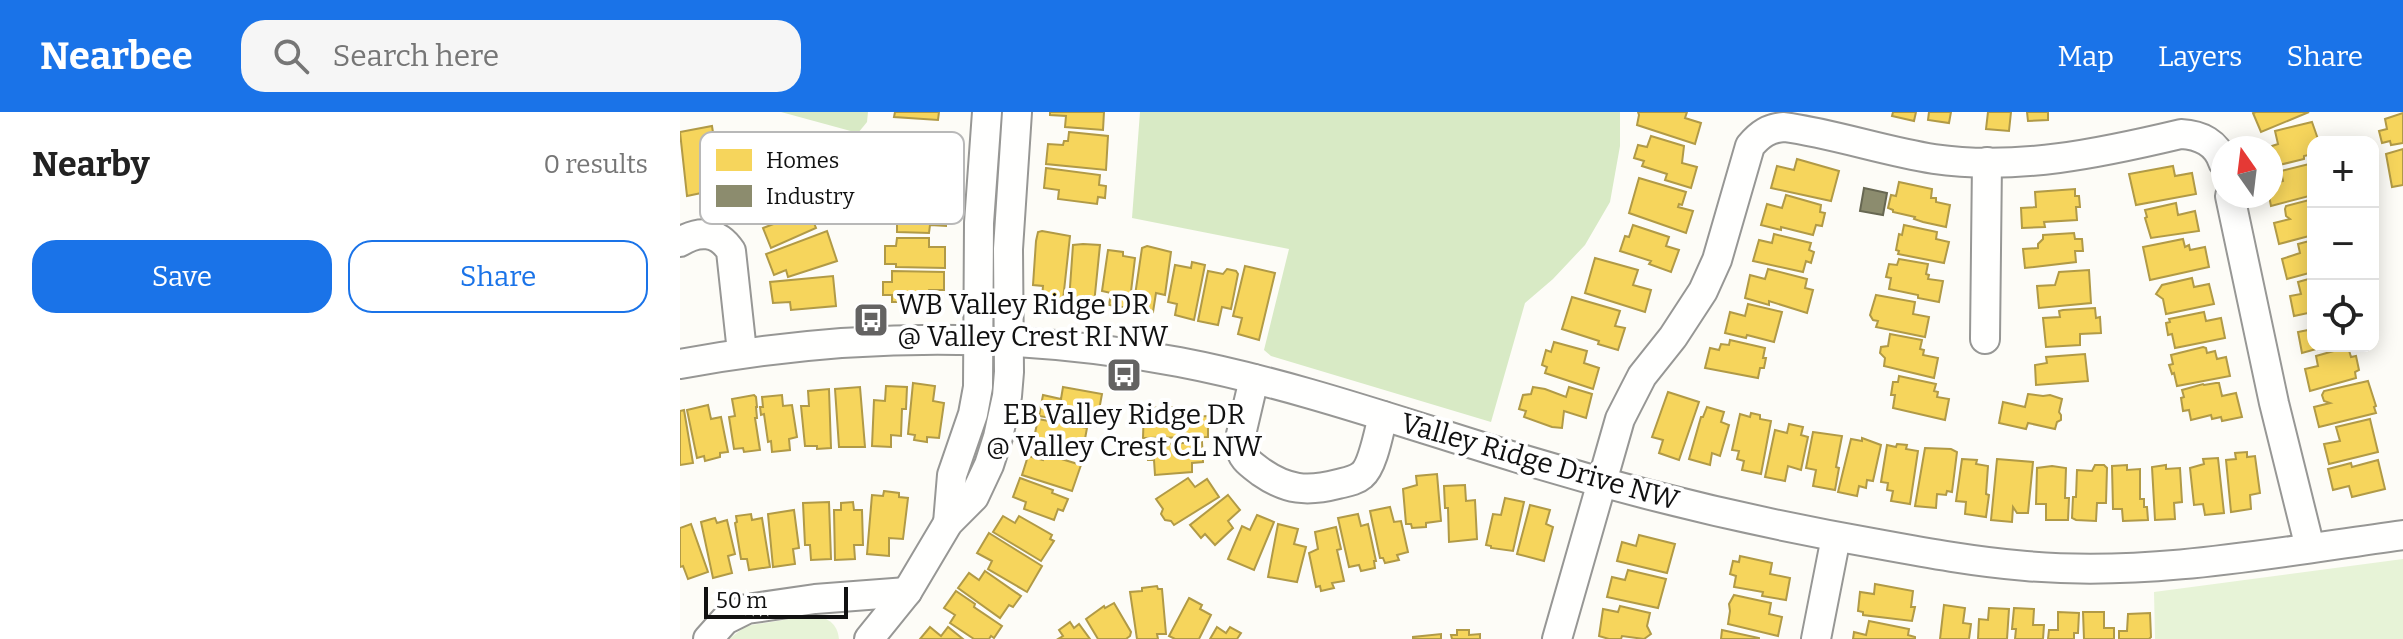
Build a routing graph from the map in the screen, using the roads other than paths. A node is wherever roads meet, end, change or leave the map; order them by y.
1 (987, 112) edge
2 (1017, 112) edge
3 (2211, 143) edge
4 (1987, 162) junction
5 (2233, 208) edge
6 (680, 242) edge
7 (1985, 339) dead end
8 (978, 340) junction
9 (1009, 341) junction
10 (742, 352) junction
11 (680, 364) edge
12 (1254, 379) junction
13 (1383, 416) junction
14 (1601, 481) junction
15 (948, 523) junction
16 (2403, 535) edge
17 (1836, 537) junction
18 (2310, 548) junction
19 (907, 592) junction
20 (708, 639) edge
21 (869, 639) edge
22 (1557, 639) edge
23 (1816, 639) edge

1 - 8 street
2 - 9 street
3 - 4 street
4 - 7 street
4 - 14 street
5 - 18 street
6 - 10 street
8 - 9 street, Valley Ridge Drive NW
8 - 10 street, Valley Ridge Drive NW
8 - 15 street
9 - 12 street, Valley Ridge Drive NW
9 - 15 street
10 - 11 street, Valley Ridge Drive NW
12 - 13 street, Valley Ridge Drive NW
12 - 13 street
13 - 14 street, Valley Ridge Drive NW
14 - 17 street, Valley Ridge Drive NW
14 - 22 street
15 - 19 street
16 - 18 street, Valley Ridge Drive NW
17 - 18 street, Valley Ridge Drive NW
17 - 23 street
19 - 20 street
19 - 21 street

